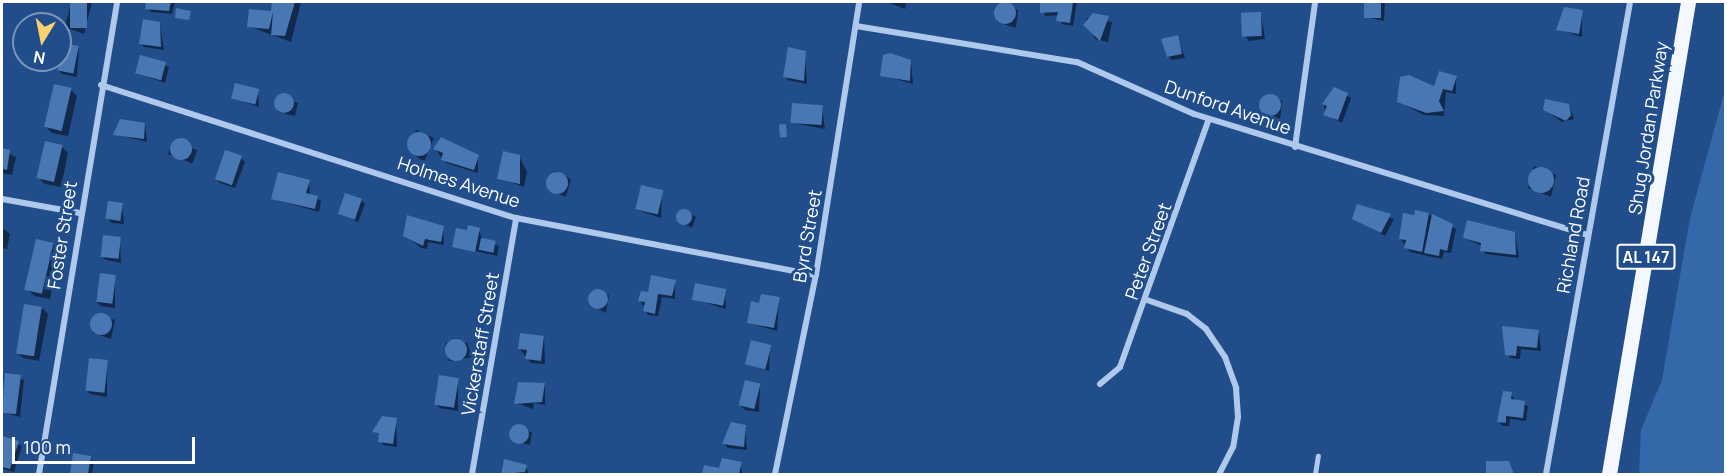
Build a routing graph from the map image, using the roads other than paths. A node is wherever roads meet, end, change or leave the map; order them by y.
1 (117, 2) edge
2 (859, 2) edge
3 (1315, 2) edge
4 (1630, 2) edge
5 (1688, 2) edge
6 (856, 26) junction
7 (101, 85) junction
8 (1209, 119) junction
9 (1295, 147) junction
10 (2, 199) edge
11 (80, 213) junction
12 (516, 218) junction
13 (1588, 235) junction
14 (816, 275) junction
15 (1147, 300) junction
16 (1100, 384) dead end
17 (1318, 456) dead end
18 (39, 474) edge
19 (472, 474) edge
20 (775, 474) edge
21 (1219, 474) edge
22 (1315, 474) edge
23 (1546, 474) edge
24 (1609, 474) edge

1 - 7 street, Foster Street
2 - 6 street, Byrd Street
3 - 9 street
4 - 13 street, Richland Road
5 - 24 main road, Shug Jordan Parkway / AL 147
6 - 8 street, Dunford Avenue
6 - 14 street, Byrd Street
7 - 11 street, Foster Street
7 - 12 street, Holmes Avenue
8 - 9 street, Dunford Avenue
8 - 15 street, Peter Street
9 - 13 street, Dunford Avenue
10 - 11 street
11 - 18 street, Foster Street
12 - 14 street, Holmes Avenue
12 - 19 street, Vickerstaff Street
13 - 23 street, Richland Road
14 - 20 street, Byrd Street
15 - 16 street, Peter Street
15 - 21 street
17 - 22 lane

